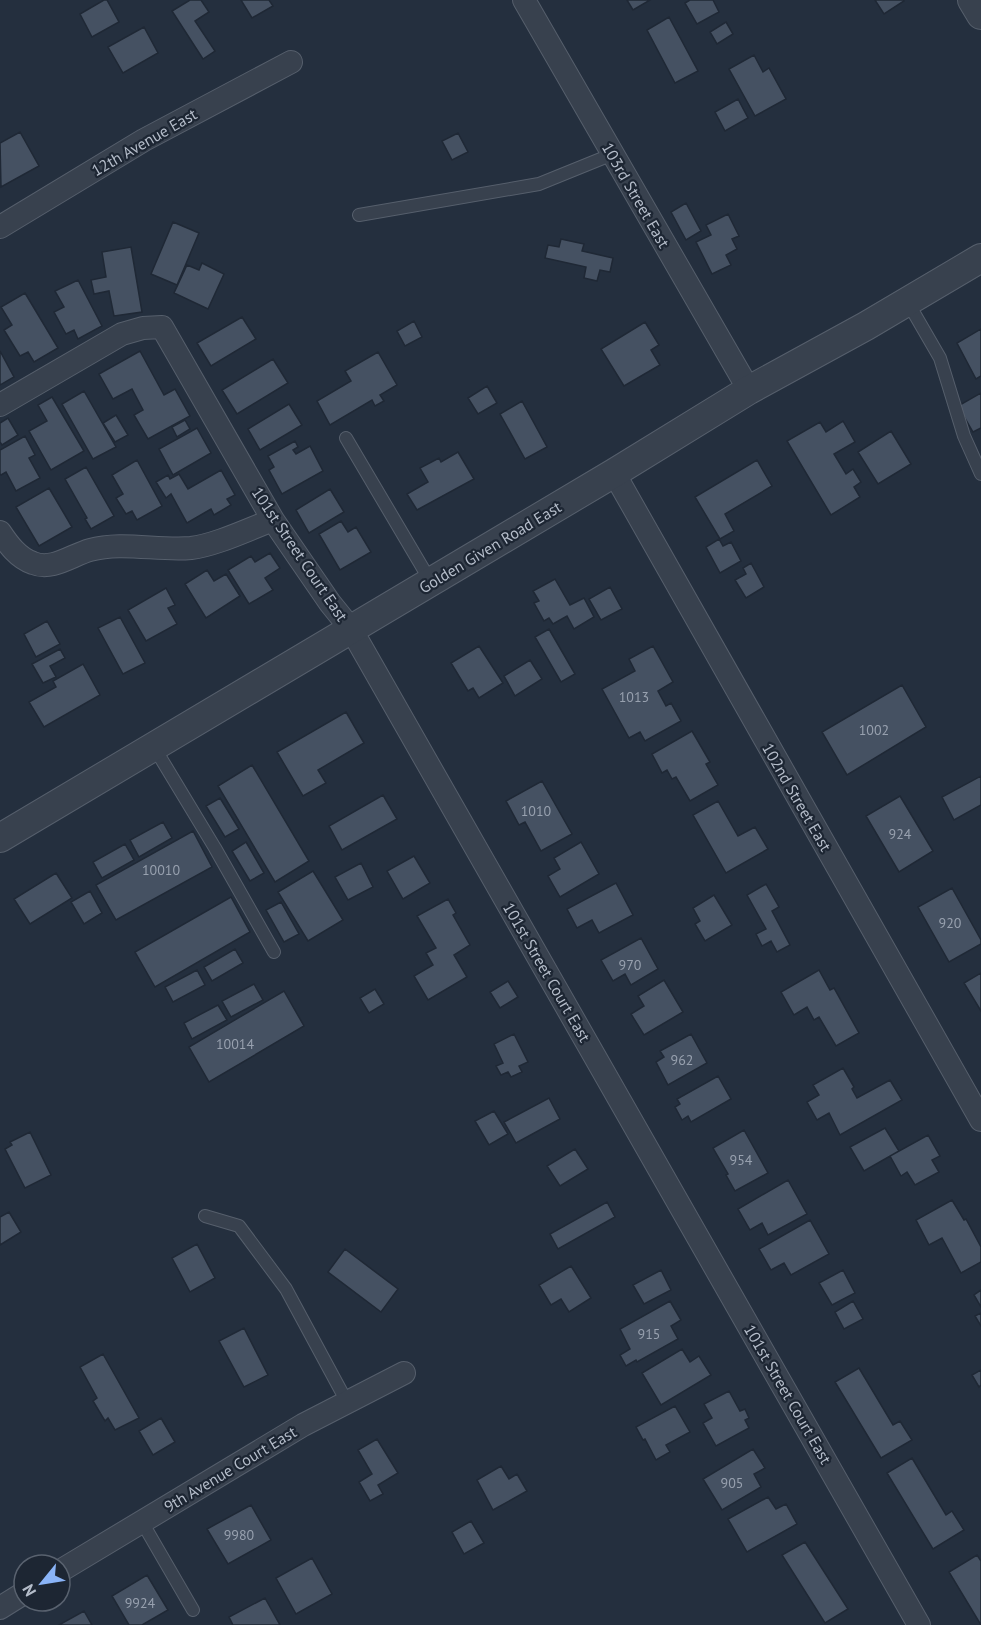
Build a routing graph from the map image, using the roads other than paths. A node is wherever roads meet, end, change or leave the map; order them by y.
1 (524, 0) edge
2 (972, 0) edge
3 (981, 15) edge
4 (291, 62) dead end
5 (613, 154) junction
6 (359, 215) dead end
7 (0, 227) edge
8 (981, 258) edge
9 (907, 301) junction
10 (749, 390) junction
11 (0, 405) edge
12 (346, 438) dead end
13 (614, 473) junction
14 (981, 474) edge
15 (273, 520) junction
16 (0, 532) edge
17 (431, 582) junction
18 (351, 629) junction
19 (153, 747) junction
20 (0, 838) edge
21 (274, 952) dead end
22 (981, 1120) edge
23 (205, 1216) dead end
24 (404, 1372) dead end
25 (347, 1402) junction
26 (142, 1522) junction
27 (72, 1564) edge
28 (193, 1610) dead end
29 (919, 1625) edge

1 - 5 street, 103rd Street East
2 - 3 street
4 - 7 street, 12th Avenue East
5 - 6 lane
5 - 10 street, 103rd Street East
8 - 9 street, Golden Given Road East
9 - 10 street, Golden Given Road East
9 - 14 lane
10 - 13 street, Golden Given Road East
11 - 15 street, 101st Street Court East
12 - 17 lane
13 - 17 street, Golden Given Road East
13 - 22 street, 102nd Street East
15 - 16 street
15 - 18 street, 101st Street Court East
17 - 18 street, Golden Given Road East
18 - 19 street, Golden Given Road East
18 - 29 street, 101st Street Court East
19 - 20 street, Golden Given Road East
19 - 21 lane
23 - 25 lane
24 - 25 street, 9th Avenue Court East
25 - 26 street, 9th Avenue Court East
26 - 27 street, 9th Avenue Court East
26 - 28 lane

